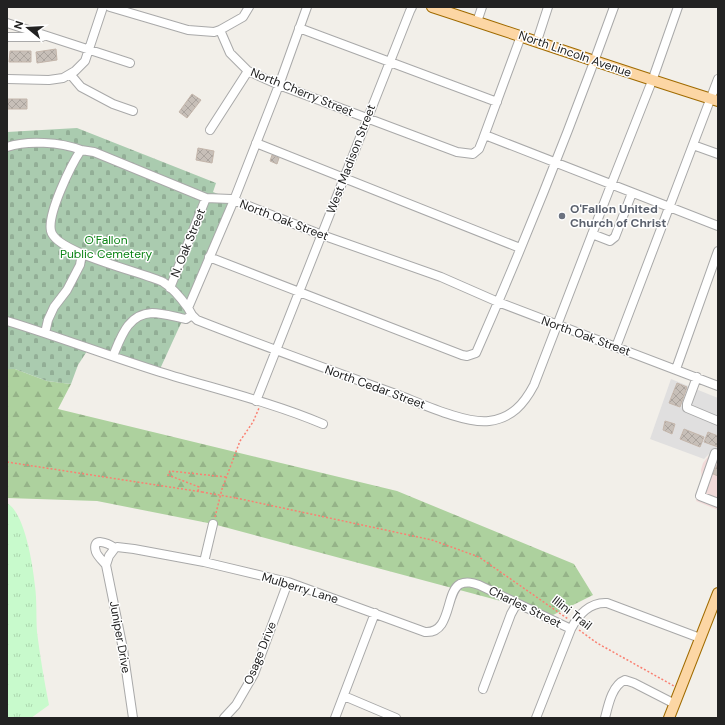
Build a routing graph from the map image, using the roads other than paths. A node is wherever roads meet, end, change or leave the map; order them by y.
1 (103, 7) edge
2 (110, 7) edge
3 (249, 7) edge
4 (308, 7) edge
5 (412, 7) edge
6 (432, 7) edge
7 (482, 7) edge
8 (548, 7) edge
9 (678, 7) edge
10 (611, 8) edge
11 (477, 22) junction
12 (7, 23) edge
13 (299, 28) junction
14 (220, 30) junction
15 (521, 36) junction
16 (7, 37) edge
17 (50, 37) junction
18 (537, 41) junction
19 (89, 50) junction
20 (390, 62) junction
21 (594, 62) junction
22 (130, 63) dead end
23 (248, 71) junction
24 (70, 74) junction
25 (7, 79) edge
26 (718, 79) edge
27 (652, 81) junction
28 (279, 85) junction
29 (715, 100) edge
30 (497, 102) junction
31 (133, 111) dead end
32 (367, 119) junction
33 (210, 130) dead end
34 (484, 135) junction
35 (256, 143) junction
36 (693, 145) junction
37 (7, 147) edge
38 (81, 150) junction
39 (718, 154) edge
40 (555, 162) junction
41 (344, 178) junction
42 (611, 185) junction
43 (632, 193) junction
44 (206, 198) junction
45 (232, 200) junction
46 (670, 207) junction
47 (718, 226) edge
48 (592, 234) junction
49 (322, 235) junction
50 (520, 248) junction
51 (718, 251) edge
52 (82, 254) junction
53 (209, 257) junction
54 (170, 288) junction
55 (298, 292) junction
56 (498, 302) junction
57 (190, 311) junction
58 (7, 321) edge
59 (557, 325) junction
60 (45, 333) junction
61 (616, 347) junction
62 (276, 351) junction
63 (113, 356) junction
64 (676, 369) junction
65 (696, 377) junction
66 (718, 386) edge
67 (259, 402) junction
68 (718, 421) edge
69 (323, 424) dead end
70 (718, 454) edge
71 (718, 503) edge
72 (213, 524) road end
73 (115, 548) junction
74 (204, 562) junction
75 (106, 565) junction
76 (288, 582) junction
77 (455, 590) joint
78 (718, 593) edge
79 (517, 603) junction
80 (375, 613) junction
81 (572, 627) junction
82 (700, 638) junction
83 (483, 689) dead end
84 (344, 696) junction
85 (675, 704) junction
86 (133, 718) edge
87 (224, 718) edge
88 (335, 718) edge
89 (396, 718) edge
90 (536, 718) edge
91 (605, 718) edge
92 (669, 718) edge

1 - 19 street
2 - 14 street
3 - 14 street
4 - 13 street
5 - 20 street, West Madison Street
6 - 11 main road, North Lincoln Avenue
7 - 11 street
8 - 18 street
9 - 27 street, North Cedar Street
10 - 21 street
11 - 15 main road, North Lincoln Avenue
12 - 17 street
13 - 20 street
13 - 28 street
14 - 23 street, North Cherry Street
15 - 18 main road, North Lincoln Avenue
15 - 30 street
16 - 17 street
17 - 19 street
18 - 21 main road, North Lincoln Avenue
19 - 22 street
19 - 24 street
20 - 30 street
20 - 32 street, West Madison Street
21 - 27 main road, North Lincoln Avenue
21 - 40 street
23 - 28 street, North Cherry Street
23 - 33 street
24 - 25 street
24 - 31 street
26 - 29 street
27 - 29 main road, North Lincoln Avenue
27 - 42 street, North Cedar Street
28 - 32 street, North Cherry Street
28 - 35 street
29 - 36 street
30 - 34 street
32 - 34 street, North Cherry Street
32 - 41 street, West Madison Street
34 - 40 street
35 - 41 street
35 - 45 street
36 - 39 street
36 - 46 street
37 - 38 street, North Oak Street
38 - 44 street, North Oak Street
38 - 52 street
40 - 42 street
40 - 50 street
41 - 49 street, West Madison Street
41 - 50 street
42 - 43 street
42 - 48 street, North Cedar Street
43 - 46 street
43 - 48 street
44 - 45 street, North Oak Street
44 - 54 street, N. Oak Street
45 - 49 street, North Oak Street
45 - 53 street
46 - 47 street
46 - 61 street
48 - 59 street, North Cedar Street
49 - 55 street, West Madison Street
49 - 56 street, North Oak Street
50 - 56 street
51 - 64 street
52 - 54 street
52 - 60 street
53 - 55 street
53 - 57 street
54 - 57 street
55 - 56 street
55 - 62 street, West Madison Street
56 - 59 street, North Oak Street
57 - 62 street, North Cedar Street
57 - 63 street
58 - 60 street
59 - 61 street, North Oak Street
59 - 62 street, North Cedar Street
60 - 63 street
61 - 64 street, North Oak Street
62 - 67 street, West Madison Street
63 - 67 street
64 - 65 street, North Oak Street
65 - 66 street, North Oak Street
65 - 68 street
67 - 69 street
70 - 71 street
72 - 74 street
73 - 74 street, Mulberry Lane
73 - 75 street, Juniper Drive
73 - 75 street, Mulberry Lane
74 - 76 street, Mulberry Lane
75 - 86 street, Juniper Drive
76 - 80 street, Mulberry Lane
76 - 87 street, Osage Drive
77 - 79 street, Charles Street
77 - 80 street, Mulberry Lane
78 - 82 main road
79 - 81 street, Charles Street
79 - 83 street
80 - 84 street
81 - 82 street, Charles Street
81 - 90 street
82 - 85 main road
84 - 88 street
84 - 89 street
85 - 91 street
85 - 92 main road

